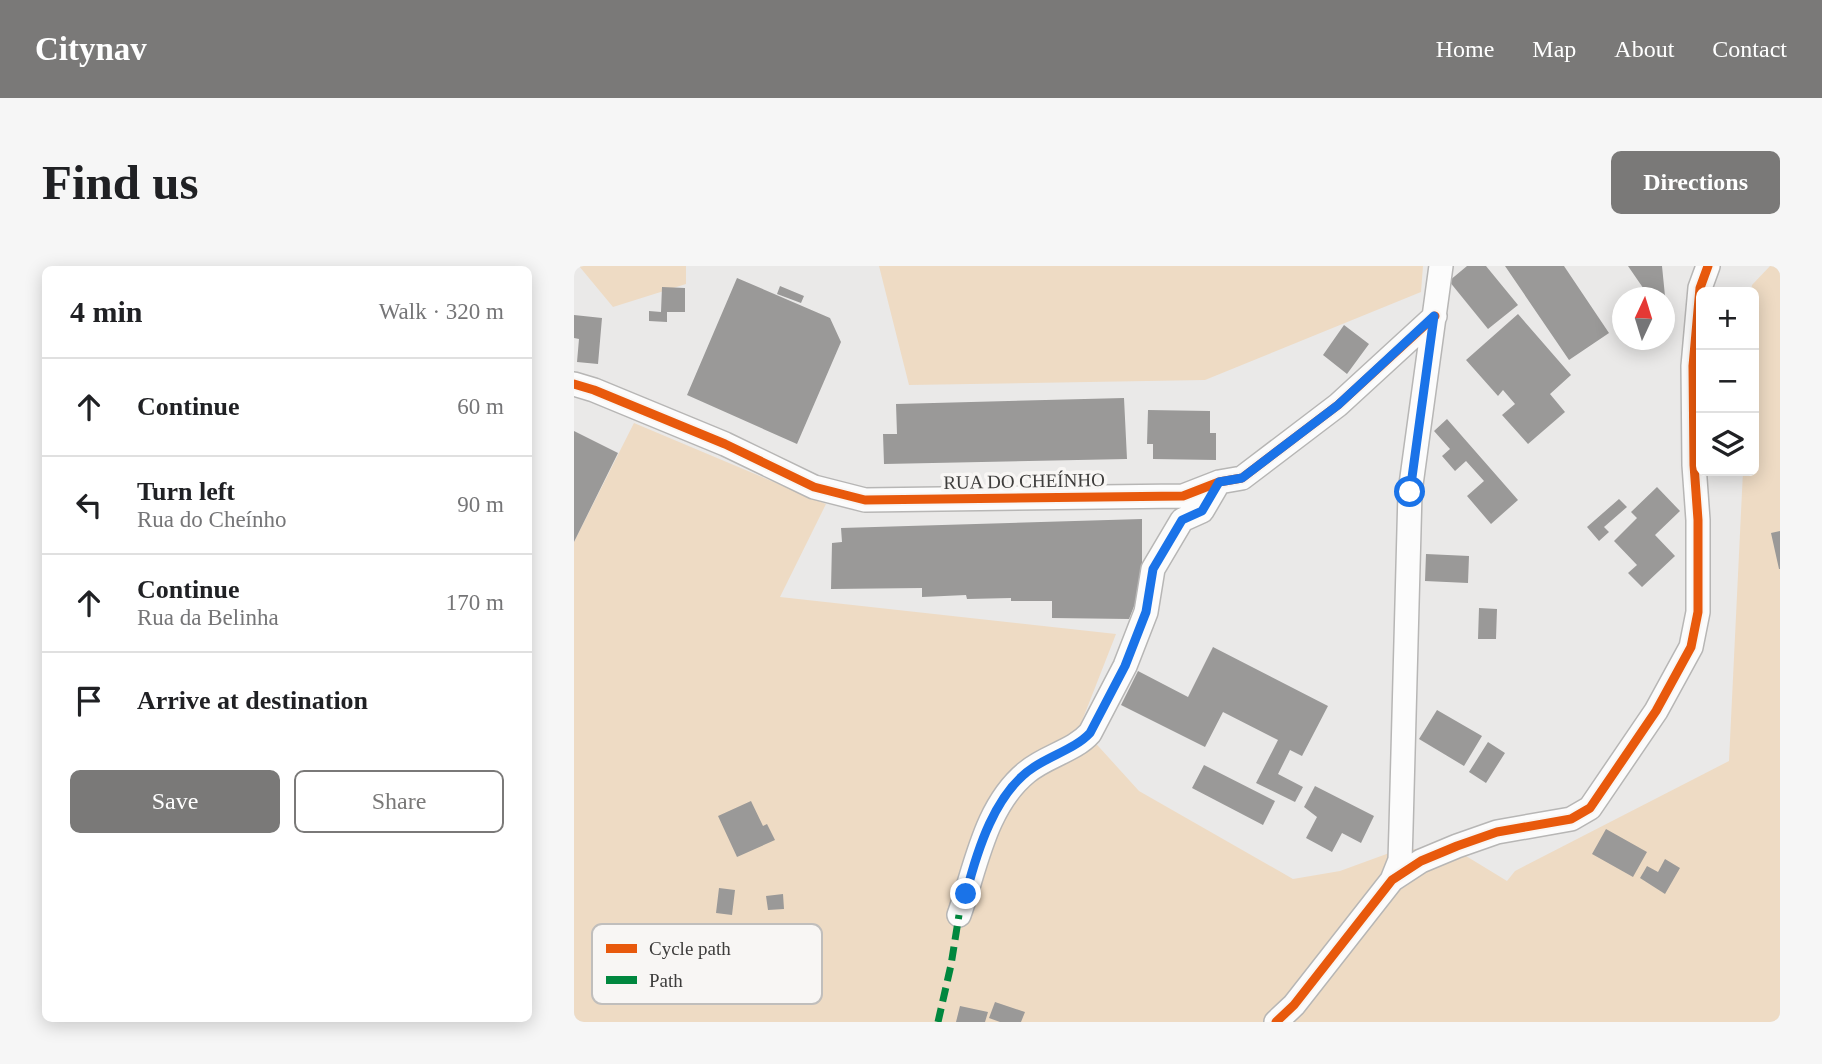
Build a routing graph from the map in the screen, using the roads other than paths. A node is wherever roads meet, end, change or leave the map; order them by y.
1 (1441, 266) edge
2 (1708, 266) edge
3 (1434, 316) junction
4 (574, 384) edge
5 (1219, 482) junction
6 (1392, 880) junction
7 (958, 915) dead end
8 (1276, 1022) edge

1 - 3 street
2 - 6 street
3 - 5 street, RUA DO CHEÍNHO
3 - 6 street
4 - 5 street, RUA DO CHEÍNHO
5 - 7 street
6 - 8 street

